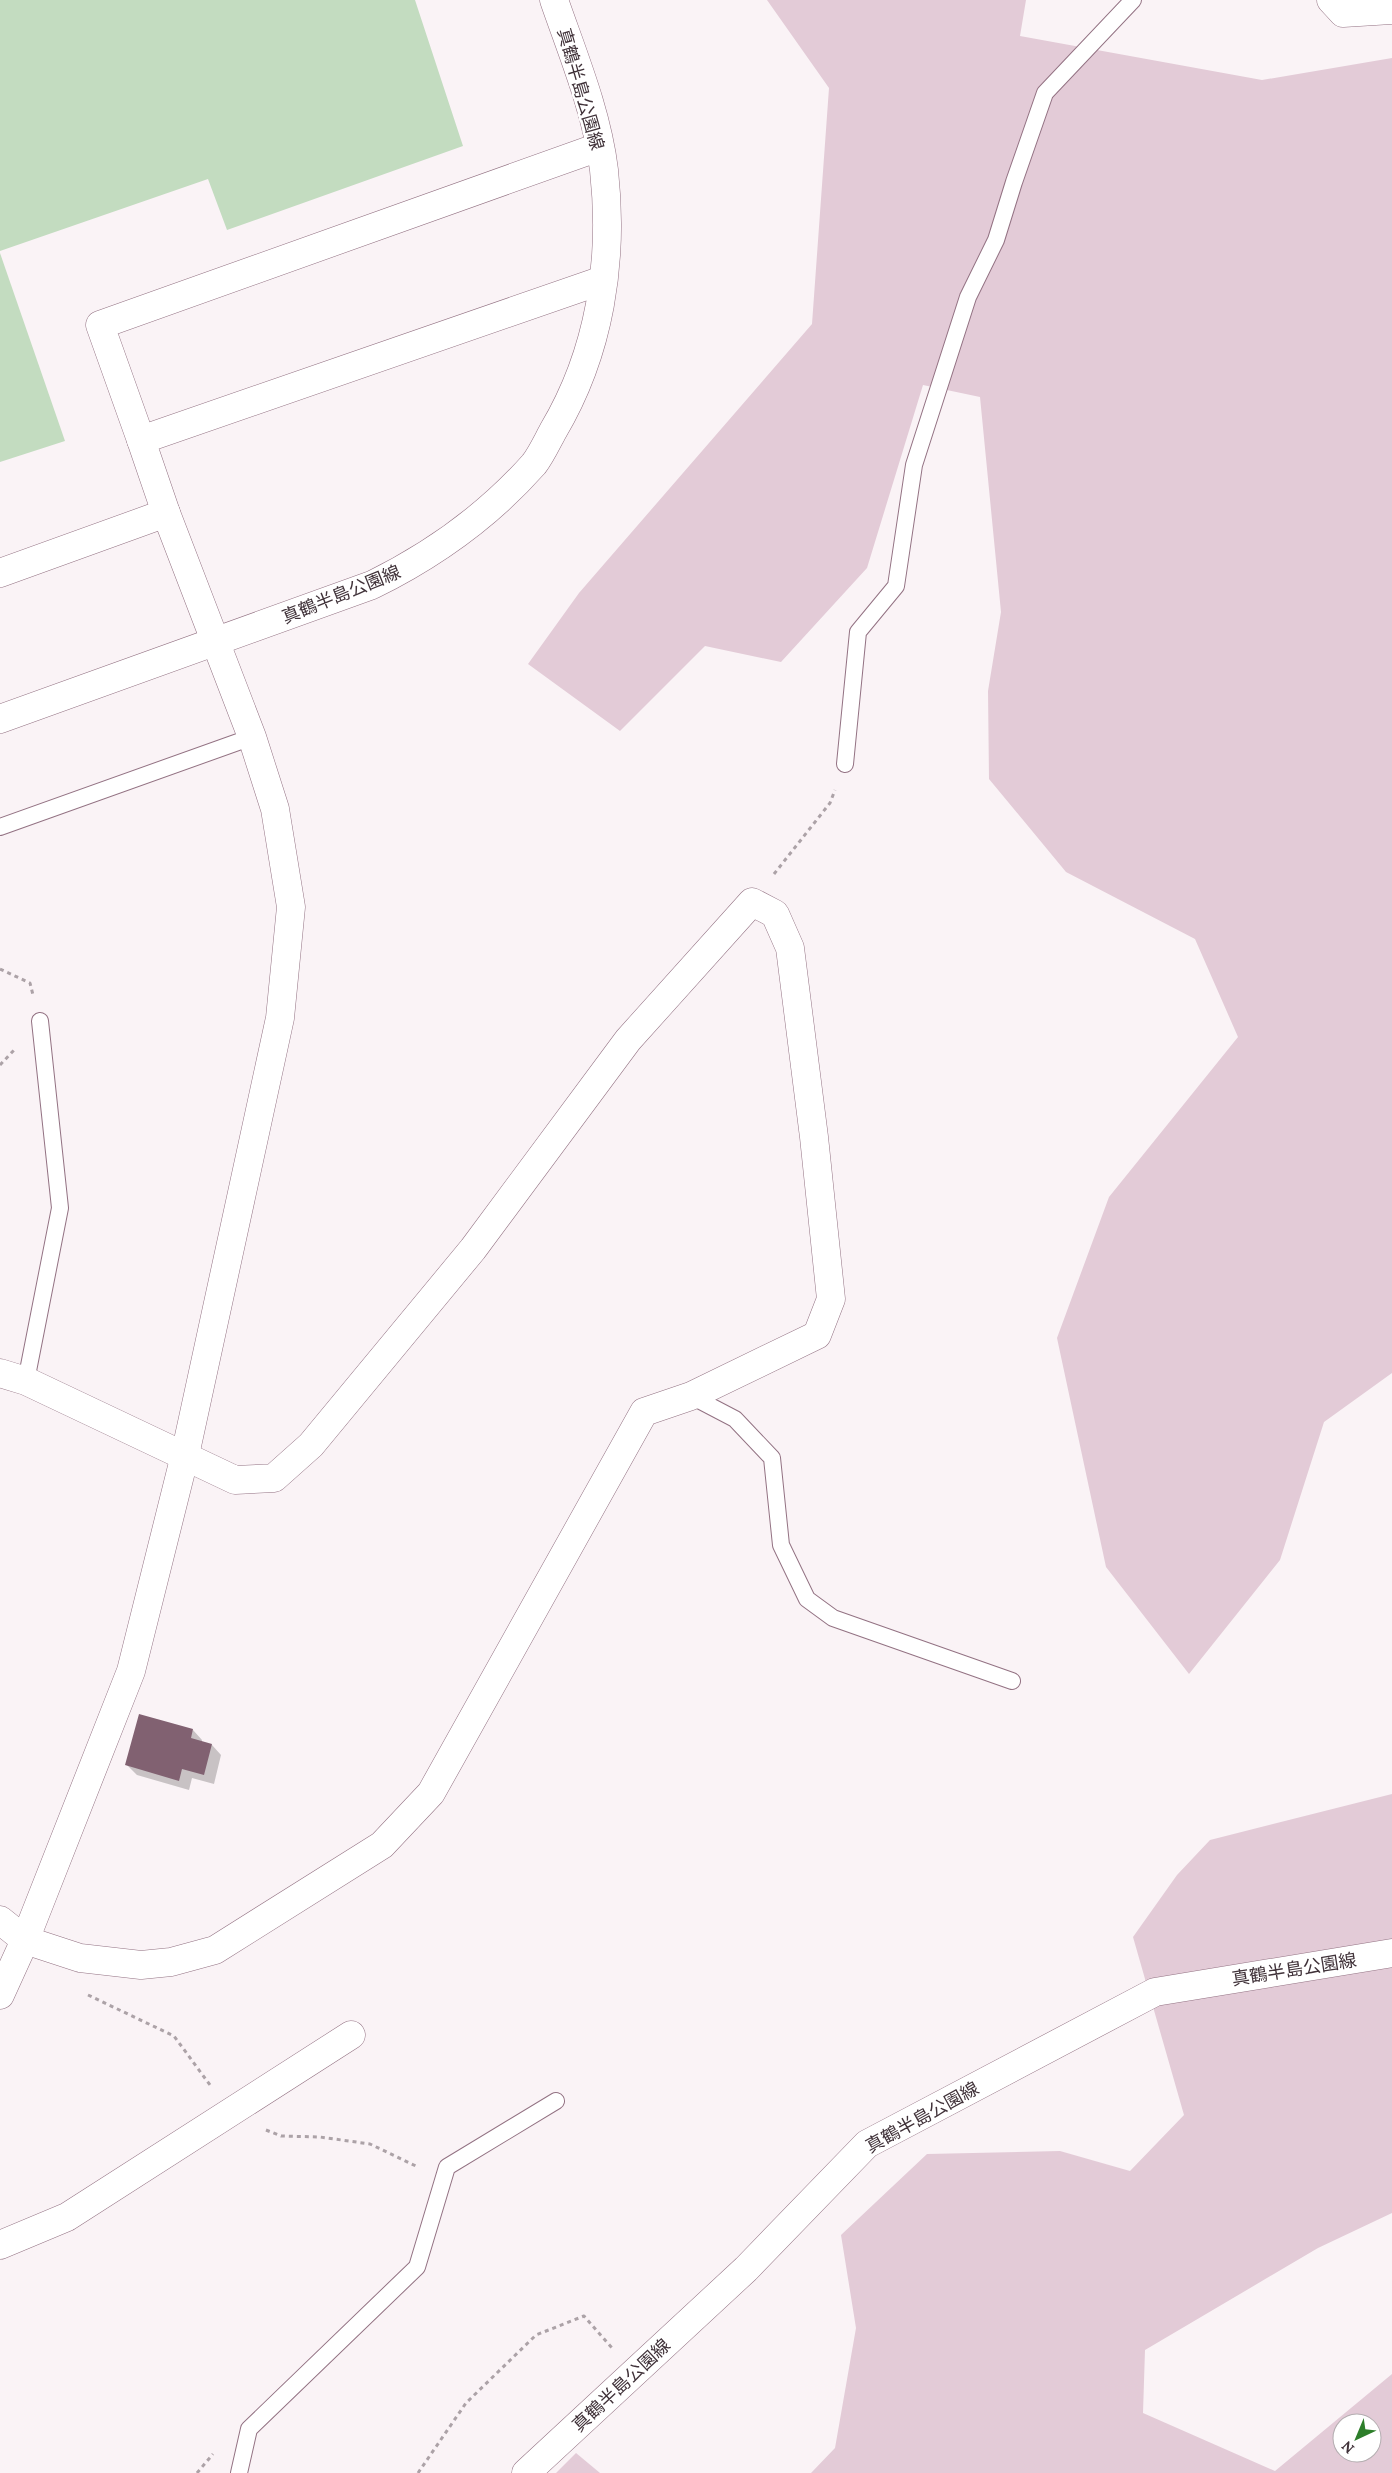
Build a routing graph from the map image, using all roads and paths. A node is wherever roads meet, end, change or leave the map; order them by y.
1 (554, 0) edge
2 (1132, 0) edge
3 (1331, 0) edge
4 (1392, 10) edge
5 (599, 147) junction
6 (603, 280) junction
7 (141, 440) junction
8 (166, 513) junction
9 (0, 573) edge
10 (215, 642) junction
11 (0, 719) edge
12 (252, 737) junction
13 (845, 764) joint
14 (0, 828) edge
15 (752, 902) junction
16 (40, 1021) dead end
17 (0, 1373) edge
18 (26, 1381) junction
19 (691, 1396) junction
20 (185, 1455) junction
21 (1012, 1681) dead end
22 (0, 1920) edge
23 (25, 1940) junction
24 (1392, 1953) edge
25 (83, 1993) dead end
26 (0, 1995) edge
27 (351, 2035) dead end
28 (556, 2101) dead end
29 (231, 2113) junction
30 (370, 2144) dead end
31 (0, 2245) edge
32 (633, 2374) junction
33 (239, 2473) edge
34 (418, 2473) edge
35 (526, 2473) edge

1 - 5 street, 真鶴半島公園線
2 - 13 lane
3 - 4 street
5 - 6 street, 真鶴半島公園線
5 - 7 street
6 - 7 street
6 - 10 street, 真鶴半島公園線
7 - 8 street
8 - 9 street
8 - 10 street
10 - 11 street, 真鶴半島公園線
10 - 12 street
12 - 14 lane
12 - 20 street
13 - 15 path
15 - 19 street
15 - 20 street
16 - 18 lane
17 - 18 street
18 - 20 street
19 - 21 lane
19 - 23 street
20 - 23 street
22 - 23 street
23 - 26 street
24 - 32 street, 真鶴半島公園線
25 - 29 path
27 - 29 street
28 - 33 lane
29 - 30 path
29 - 31 street
32 - 34 path
32 - 35 street, 真鶴半島公園線

